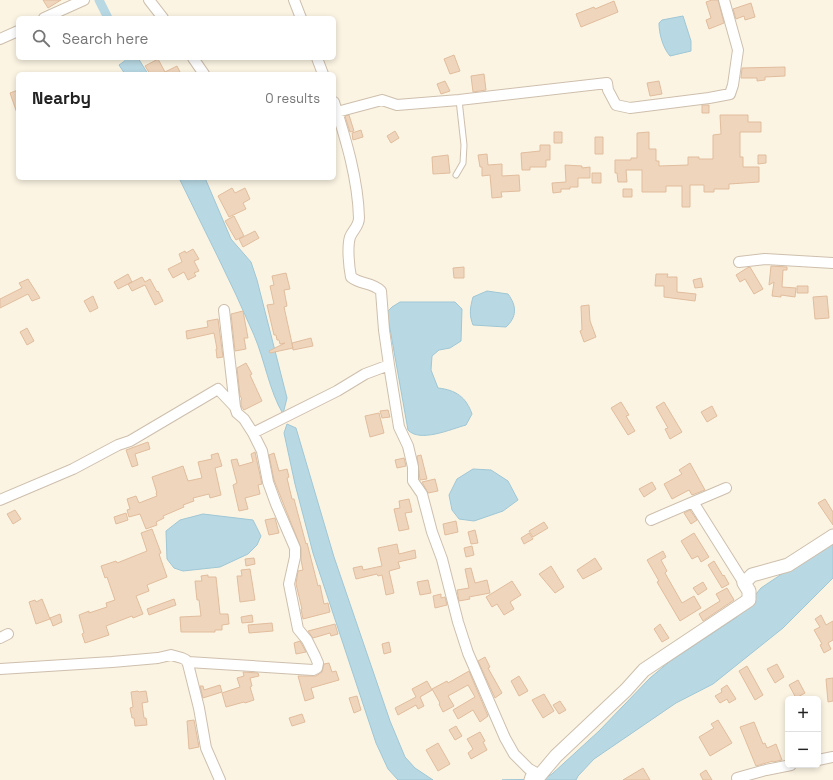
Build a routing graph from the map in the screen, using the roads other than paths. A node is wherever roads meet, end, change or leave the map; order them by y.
1 (83, 0) edge
2 (149, 0) edge
3 (294, 0) edge
4 (724, 0) edge
5 (48, 16) edge
6 (162, 16) edge
7 (300, 16) edge
8 (16, 32) edge
9 (0, 39) edge
10 (194, 60) edge
11 (318, 60) edge
12 (203, 72) edge
13 (323, 72) edge
14 (458, 100) junction
15 (336, 107) edge
16 (456, 175) dead end
17 (739, 262) dead end
18 (833, 263) edge
19 (224, 310) dead end
20 (389, 365) junction
21 (235, 407) junction
22 (253, 433) junction
23 (726, 488) dead end
24 (0, 500) edge
25 (693, 502) junction
26 (651, 520) dead end
27 (833, 536) edge
28 (744, 583) junction
29 (188, 662) junction
30 (0, 669) edge
31 (833, 758) edge
32 (821, 760) edge
33 (785, 766) edge
34 (534, 777) edge
35 (737, 778) dead end
36 (220, 780) edge

1 - 5 street
2 - 6 street
3 - 7 street
4 - 14 street
8 - 9 street
10 - 12 street
11 - 13 street
14 - 15 street
14 - 16 lane
15 - 20 street
17 - 18 street
19 - 21 street
20 - 22 street
20 - 34 street
21 - 22 street
21 - 24 street
22 - 29 street
23 - 25 street
25 - 26 street
25 - 28 street
27 - 28 street
28 - 34 street
29 - 30 street
29 - 36 street
31 - 32 street
33 - 35 street

